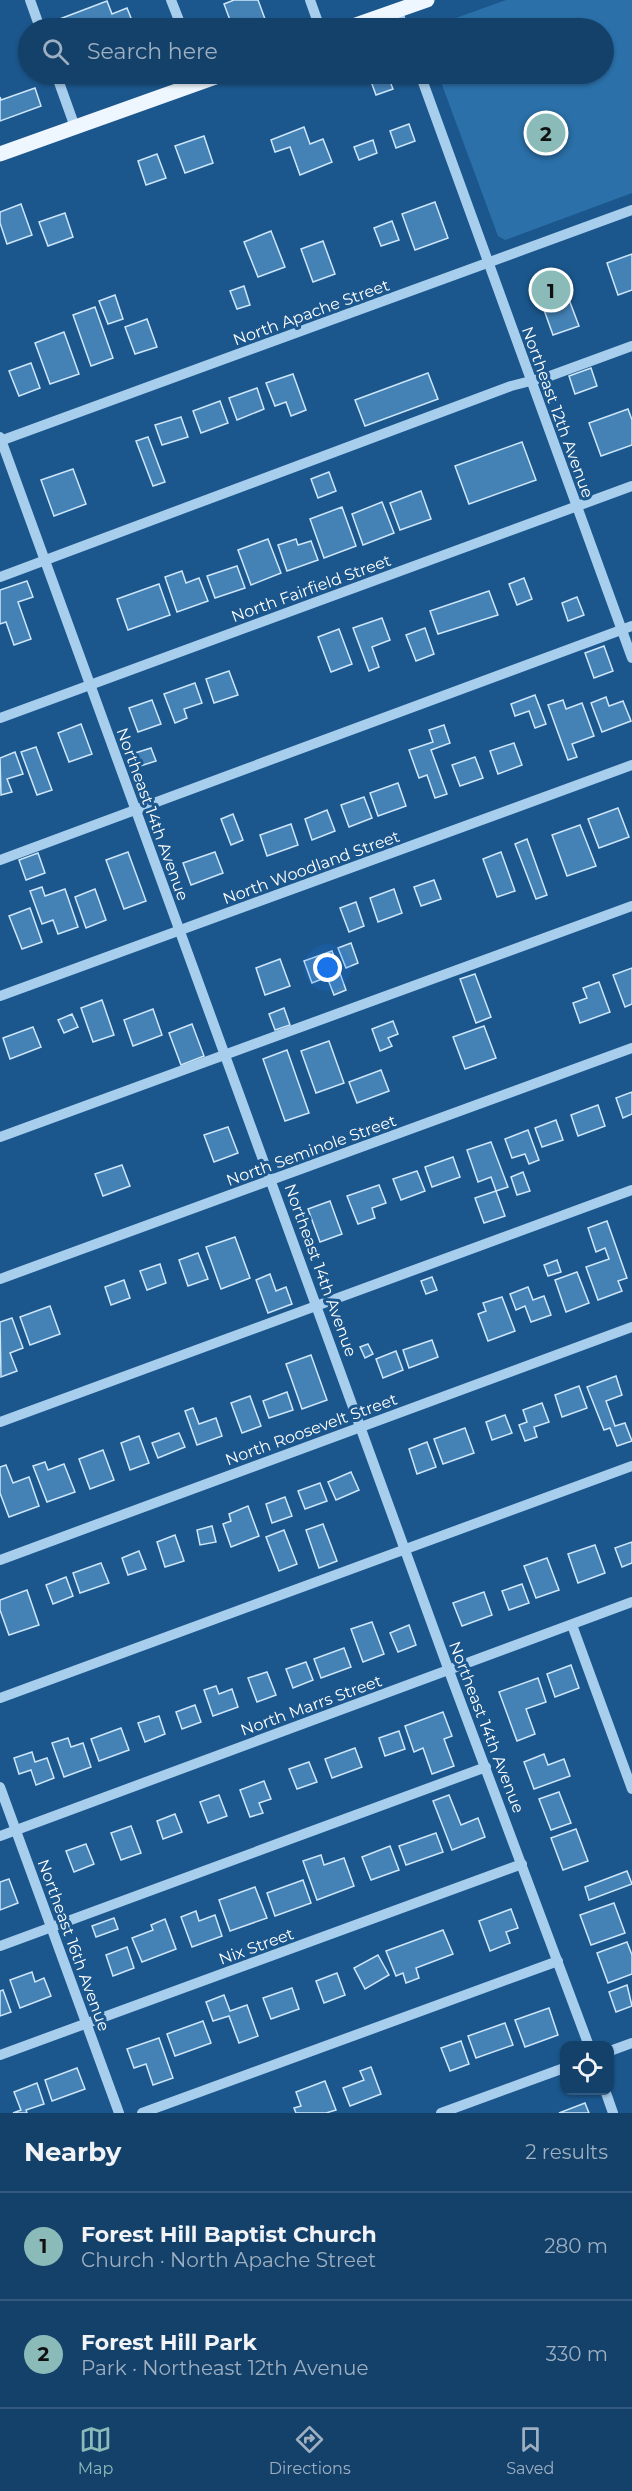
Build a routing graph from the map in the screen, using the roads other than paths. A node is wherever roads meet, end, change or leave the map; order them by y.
1 (30, 0) edge
2 (171, 0) edge
3 (310, 0) edge
4 (427, 0) edge
5 (398, 10) junction
6 (36, 18) edge
7 (178, 18) edge
8 (316, 18) edge
9 (375, 18) edge
10 (401, 18) edge
11 (60, 84) edge
12 (184, 84) edge
13 (424, 84) edge
14 (75, 126) junction
15 (0, 154) edge
16 (632, 210) edge
17 (489, 263) junction
18 (632, 346) edge
19 (530, 381) junction
20 (0, 440) edge
21 (632, 486) edge
22 (577, 506) junction
23 (45, 561) junction
24 (0, 577) edge
25 (627, 628) edge
26 (632, 658) edge
27 (90, 685) junction
28 (0, 718) edge
29 (632, 765) edge
30 (136, 810) junction
31 (0, 860) edge
32 (632, 906) edge
33 (180, 930) junction
34 (0, 996) edge
35 (632, 1048) edge
36 (226, 1056) junction
37 (0, 1137) edge
38 (272, 1180) junction
39 (632, 1190) edge
40 (0, 1279) edge
41 (317, 1305) junction
42 (632, 1327) edge
43 (0, 1422) edge
44 (361, 1426) junction
45 (632, 1466) edge
46 (405, 1549) junction
47 (0, 1560) edge
48 (632, 1602) edge
49 (572, 1624) junction
50 (449, 1671) junction
51 (0, 1698) edge
52 (486, 1767) junction
53 (0, 1787) edge
54 (632, 1789) edge
55 (16, 1830) junction
56 (0, 1836) edge
57 (522, 1864) junction
58 (52, 1928) junction
59 (0, 1946) edge
60 (558, 1961) junction
61 (87, 2024) junction
62 (587, 2041) edge
63 (632, 2043) edge
64 (614, 2049) edge
65 (0, 2055) edge
66 (560, 2069) edge
67 (607, 2095) edge
68 (119, 2113) edge
69 (142, 2113) edge
70 (441, 2113) edge
71 (614, 2113) edge

1 - 6 street
2 - 7 street
3 - 8 street
4 - 5 main road
5 - 9 main road
5 - 10 street
11 - 14 street
12 - 14 main road
13 - 17 street, Northeast 12th Avenue
14 - 15 main road
16 - 17 street, North Apache Street
17 - 19 street, Northeast 12th Avenue
17 - 20 street, North Apache Street
18 - 19 street
19 - 22 street, Northeast 12th Avenue
19 - 23 street
20 - 23 street, Northeast 14th Avenue
21 - 22 street, North Fairfield Street
22 - 25 street, Northeast 12th Avenue
22 - 27 street, North Fairfield Street
23 - 24 street
23 - 27 street, Northeast 14th Avenue
25 - 26 street, Northeast 12th Avenue
25 - 30 street
27 - 28 street, North Fairfield Street
27 - 30 street, Northeast 14th Avenue
29 - 33 street, North Woodland Street
30 - 31 street
30 - 33 street, Northeast 14th Avenue
32 - 36 street
33 - 34 street, North Woodland Street
33 - 36 street, Northeast 14th Avenue
35 - 38 street, North Seminole Street
36 - 37 street
36 - 38 street, Northeast 14th Avenue
38 - 40 street, North Seminole Street
38 - 41 street, Northeast 14th Avenue
39 - 41 street
41 - 43 street
41 - 44 street, Northeast 14th Avenue
42 - 44 street, North Roosevelt Street
44 - 46 street, Northeast 14th Avenue
44 - 47 street, North Roosevelt Street
45 - 46 street
46 - 50 street, Northeast 14th Avenue
46 - 51 street
48 - 49 street, North Marrs Street
49 - 50 street, North Marrs Street
49 - 54 street
50 - 52 street, Northeast 14th Avenue
50 - 55 street, North Marrs Street
52 - 57 street, Northeast 14th Avenue
52 - 58 street
53 - 55 street, Northeast 16th Avenue
55 - 56 street, North Marrs Street
55 - 58 street, Northeast 16th Avenue
57 - 60 street, Northeast 14th Avenue
57 - 61 street, Nix Street
58 - 59 street
58 - 61 street, Northeast 16th Avenue
60 - 62 street, Northeast 14th Avenue
60 - 69 street
61 - 65 street, Nix Street
61 - 68 street, Northeast 16th Avenue
63 - 64 street
66 - 70 street
67 - 71 street

